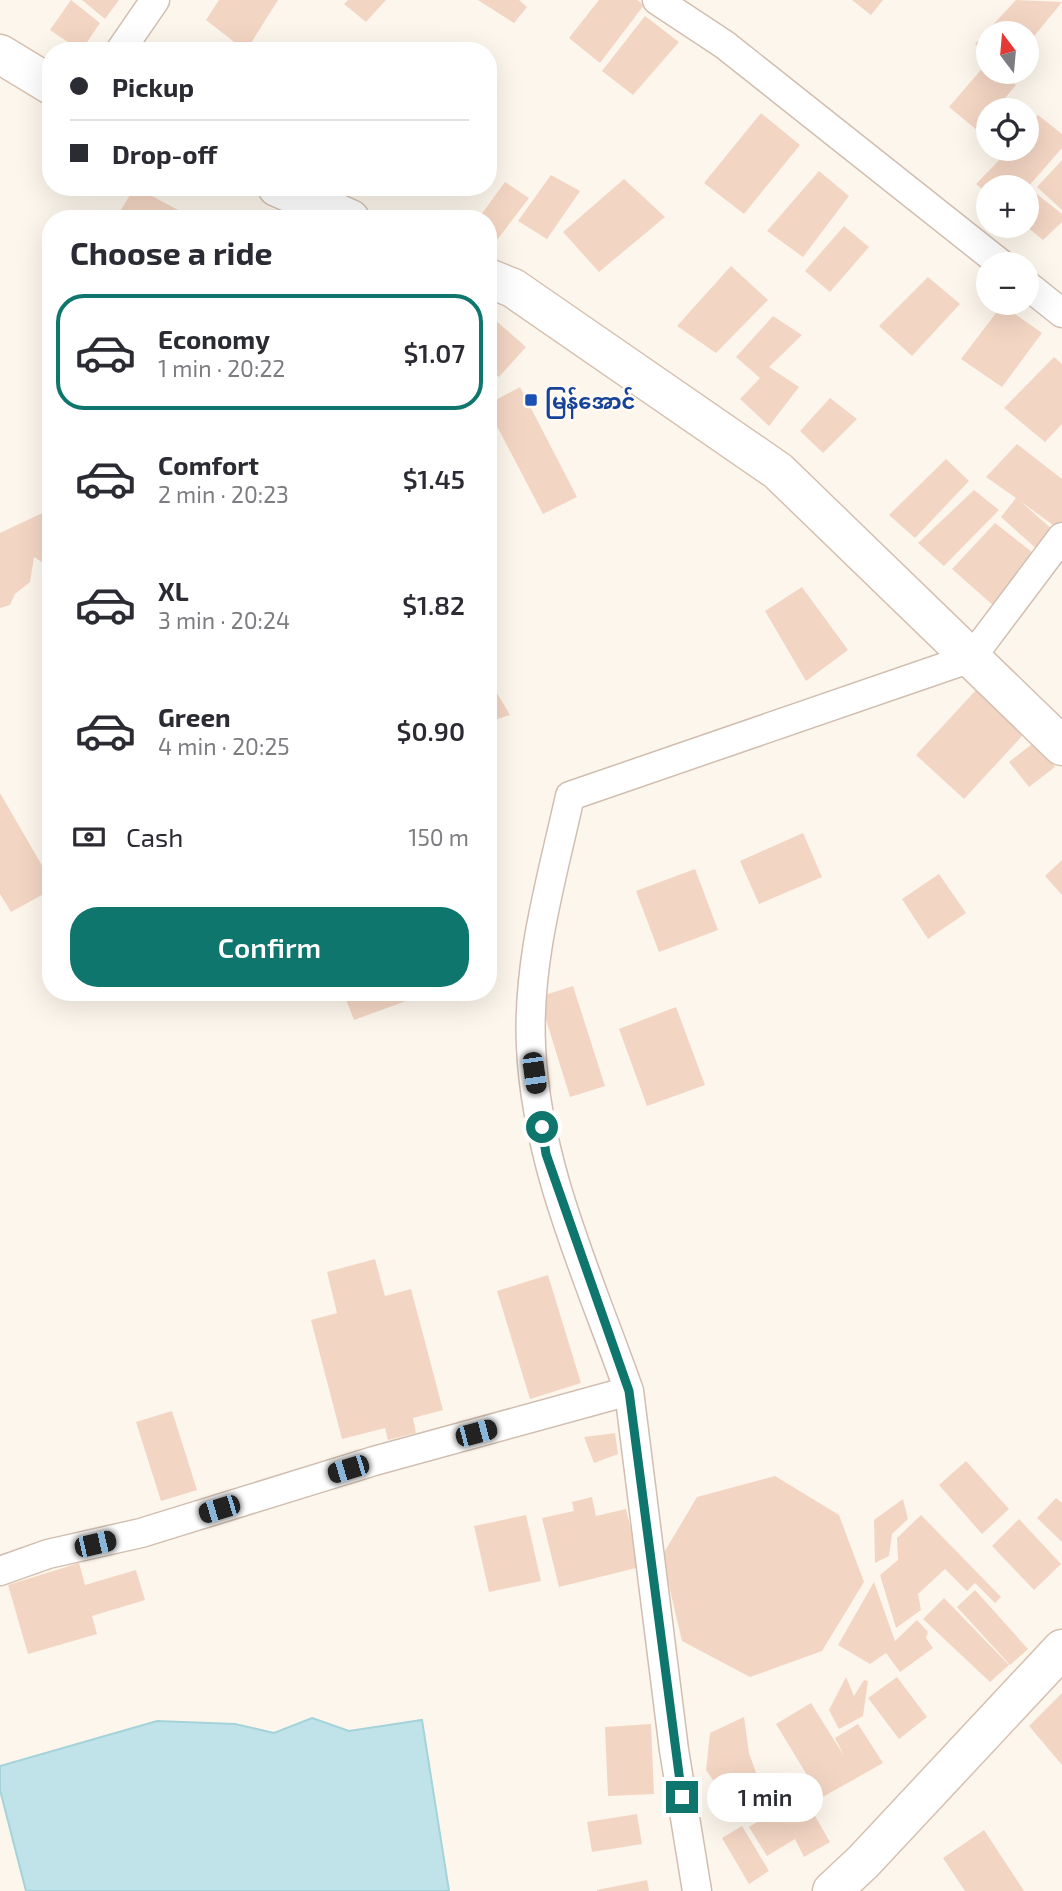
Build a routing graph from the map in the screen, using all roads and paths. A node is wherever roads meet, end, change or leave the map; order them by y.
1 (155, 0) edge
2 (657, 0) edge
3 (126, 42) edge
4 (0, 54) edge
5 (42, 80) edge
6 (297, 196) edge
7 (329, 210) edge
8 (986, 252) edge
9 (497, 282) edge
10 (1039, 295) edge
11 (1062, 313) edge
12 (1062, 537) edge
13 (971, 658) junction
14 (1062, 746) edge
15 (629, 1391) junction
16 (0, 1571) edge
17 (1062, 1649) edge
18 (697, 1891) edge
19 (832, 1891) edge

1 - 3 street
2 - 8 street
4 - 5 main road
6 - 7 main road
9 - 13 main road
10 - 11 street
12 - 13 street
13 - 14 main road
13 - 15 street
15 - 16 street
15 - 18 street
17 - 19 main road

